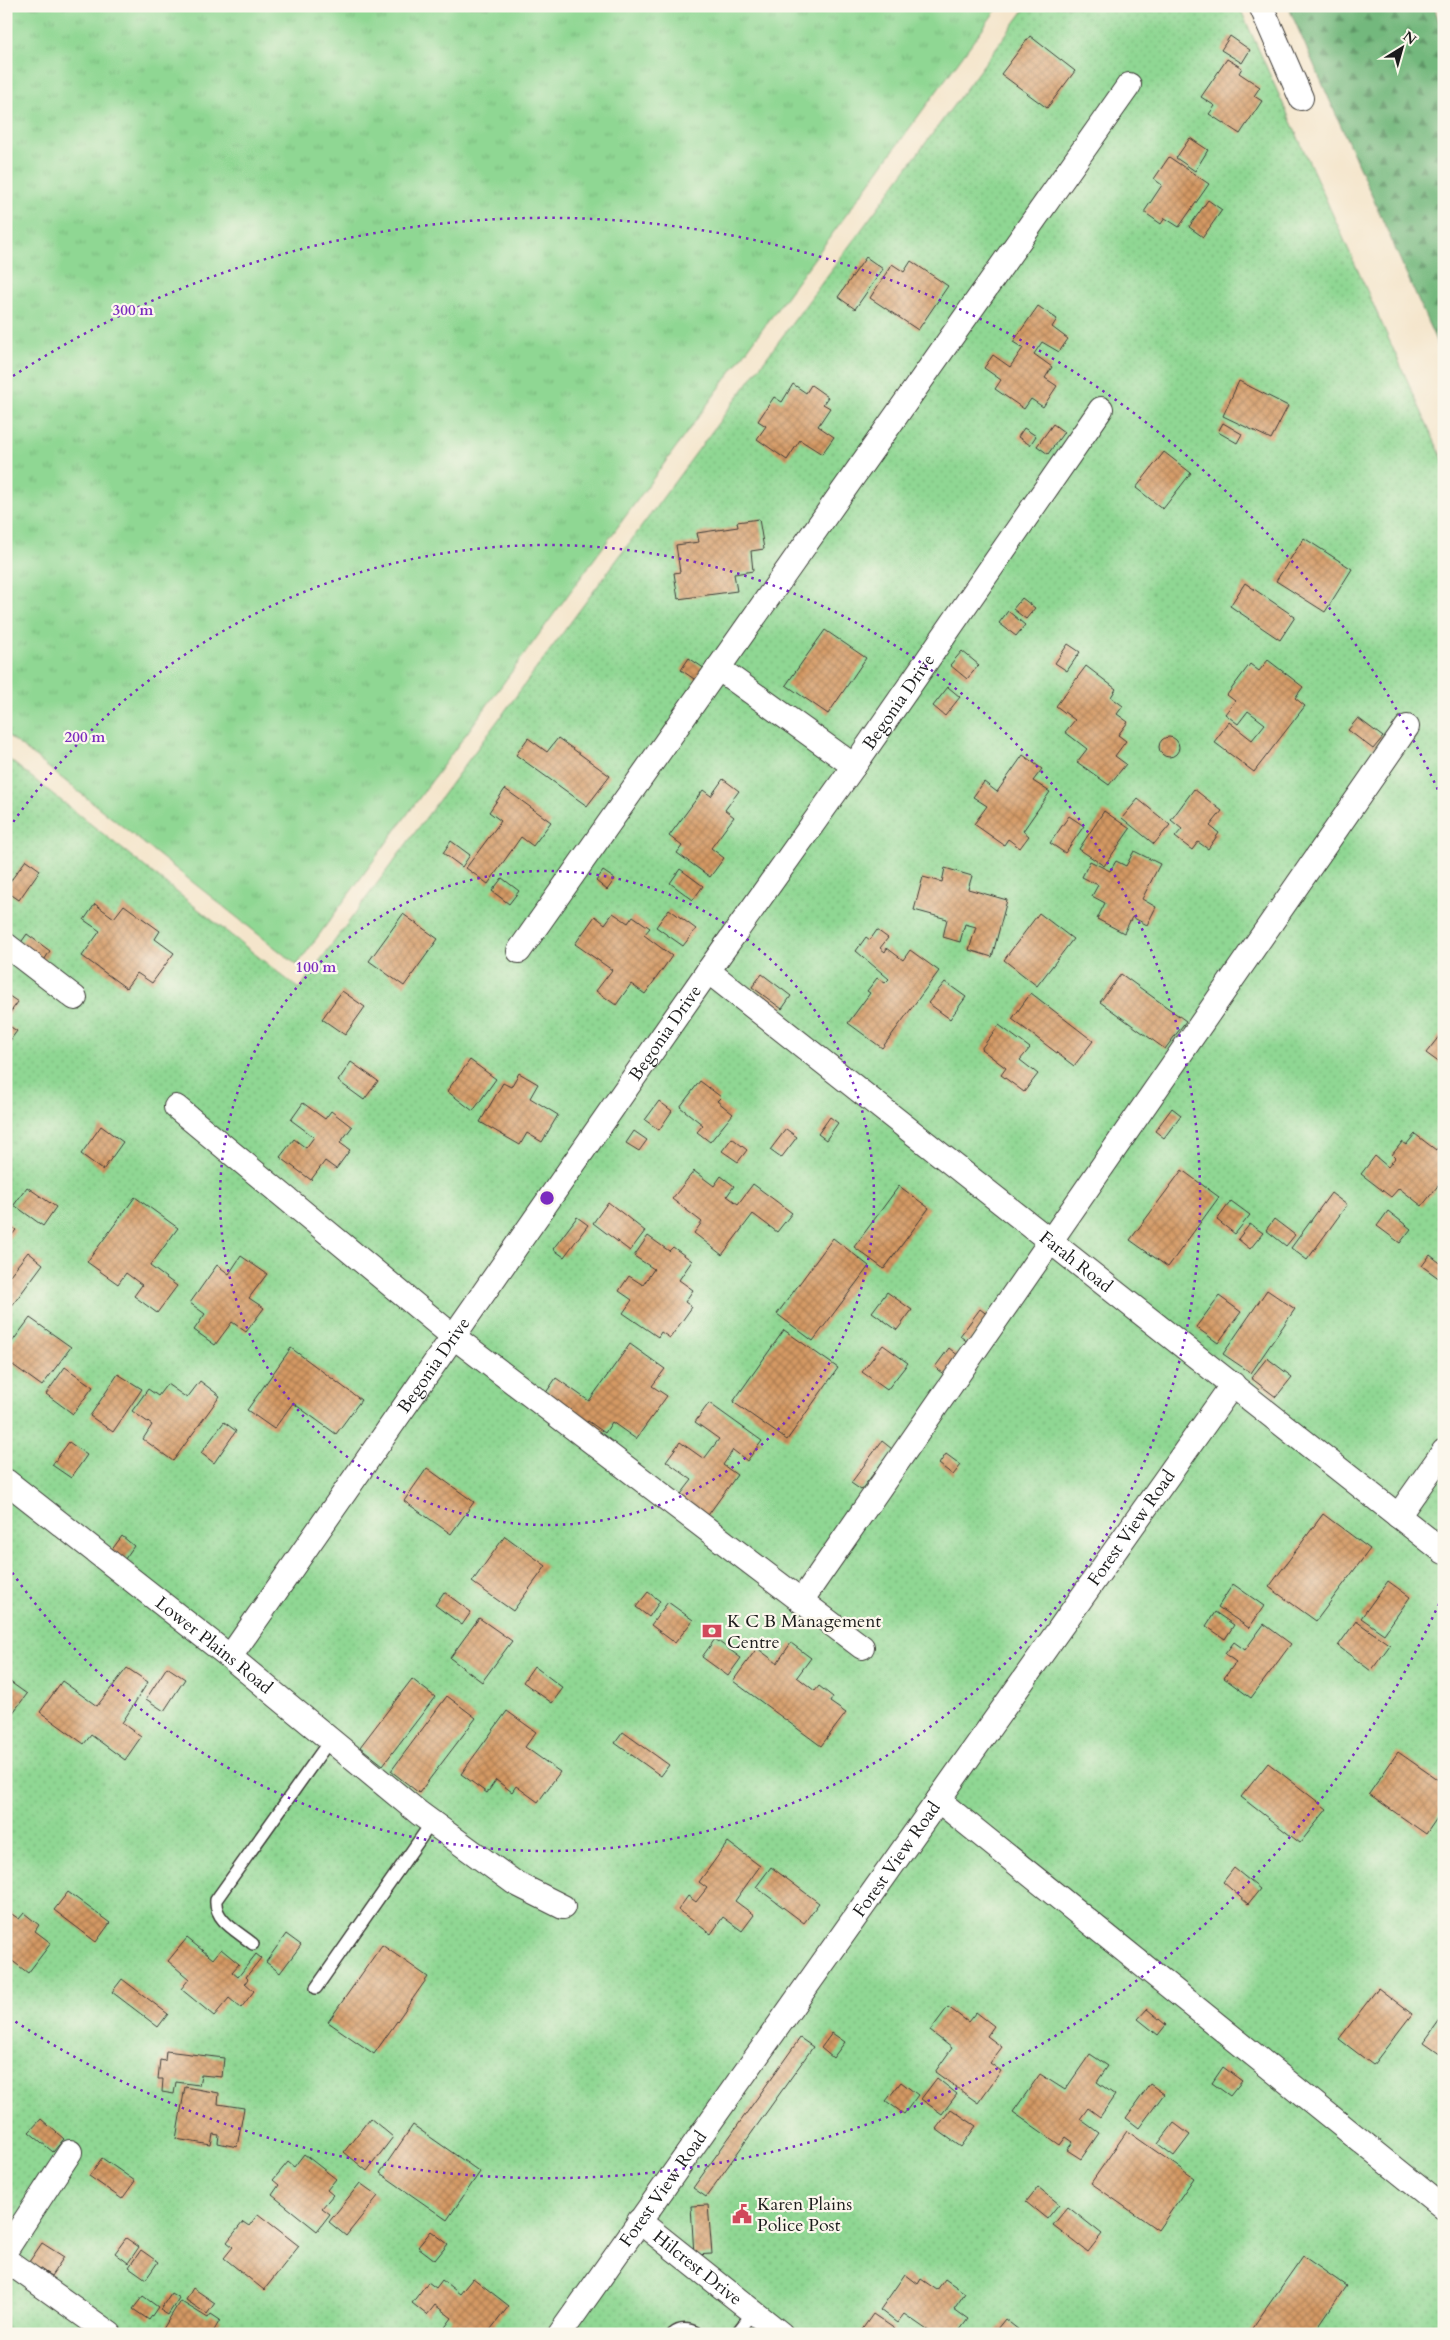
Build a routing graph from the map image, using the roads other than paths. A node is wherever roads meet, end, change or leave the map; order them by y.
1 (1261, 6) edge
2 (1129, 85) dead end
3 (1301, 98) dead end
4 (1101, 409) dead end
5 (718, 668) junction
6 (1407, 727) dead end
7 (854, 766) junction
8 (6, 945) edge
9 (520, 951) dead end
10 (708, 971) junction
11 (74, 998) dead end
12 (176, 1107) dead end
13 (1050, 1239) junction
14 (454, 1337) junction
15 (1233, 1384) junction
16 (1444, 1451) edge
17 (6, 1481) edge
18 (1398, 1516) junction
19 (1444, 1552) edge
20 (801, 1601) junction
21 (862, 1646) dead end
22 (230, 1657) junction
23 (330, 1740) junction
24 (938, 1800) junction
25 (425, 1818) junction
26 (563, 1907) dead end
27 (253, 1944) dead end
28 (316, 1988) dead end
29 (70, 2152) dead end
30 (1444, 2208) edge
31 (639, 2221) junction
32 (6, 2250) edge
33 (6, 2260) edge
34 (753, 2312) junction
35 (110, 2334) edge
36 (560, 2334) edge
37 (672, 2334) edge
38 (699, 2334) edge
39 (736, 2334) edge
40 (781, 2334) edge

1 - 3 street
2 - 5 street
4 - 7 street, Begonia Drive
5 - 7 street
5 - 9 street
6 - 13 street
7 - 10 street, Begonia Drive
8 - 11 street
10 - 13 street, Farah Road
10 - 14 street, Begonia Drive
12 - 14 street
13 - 15 street, Farah Road
13 - 20 street
14 - 20 street
14 - 22 street, Begonia Drive
15 - 18 street, Farah Road
15 - 24 street, Forest View Road
16 - 18 street
17 - 22 street, Lower Plains Road
18 - 19 street, Farah Road
20 - 21 street
22 - 23 street, Lower Plains Road
23 - 25 street, Lower Plains Road
23 - 27 lane
24 - 30 street
24 - 31 street, Forest View Road
25 - 26 street, Lower Plains Road
25 - 28 lane
29 - 32 street
31 - 34 street, Hilcrest Drive
31 - 36 street, Forest View Road
33 - 35 street
34 - 39 lane
34 - 40 street, Hilcrest Drive
37 - 38 lane

